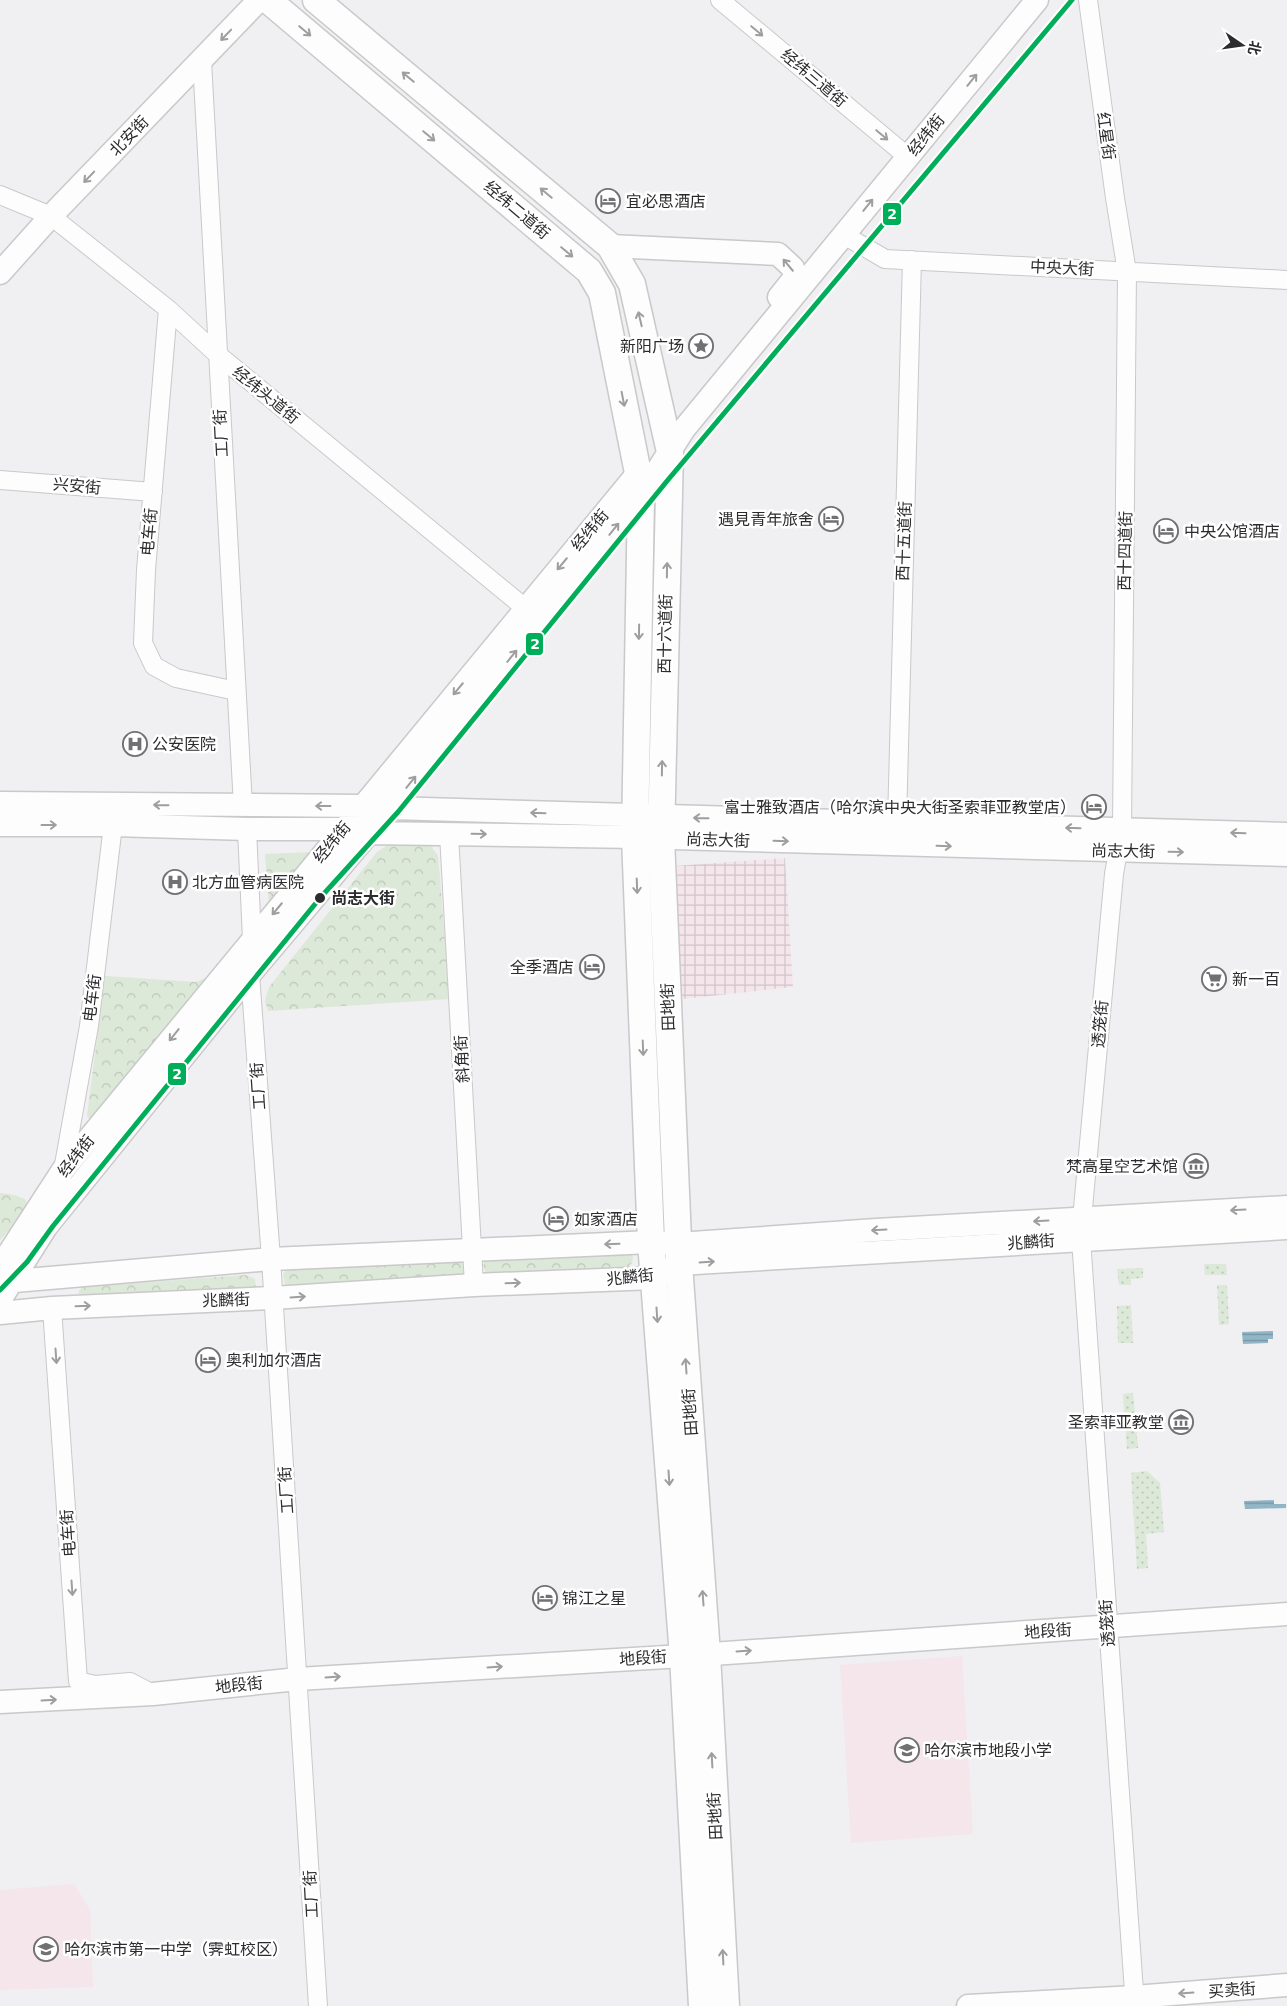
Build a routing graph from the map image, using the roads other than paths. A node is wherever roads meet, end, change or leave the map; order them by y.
1 (259, 0) edge
2 (268, 0) edge
3 (316, 0) edge
4 (720, 0) edge
5 (1037, 0) edge
6 (1088, 0) edge
7 (202, 61) junction
8 (908, 157) junction
9 (0, 194) edge
10 (51, 216) junction
11 (844, 235) junction
12 (610, 246) junction
13 (912, 260) junction
14 (1128, 272) junction
15 (0, 273) edge
16 (1287, 280) edge
17 (168, 310) junction
18 (217, 354) junction
19 (684, 429) junction
20 (670, 452) junction
21 (0, 480) edge
22 (640, 485) junction
23 (153, 492) junction
24 (525, 608) junction
25 (236, 691) junction
26 (0, 803) edge
27 (243, 806) junction
28 (362, 806) junction
29 (390, 808) junction
30 (897, 822) junction
31 (0, 825) edge
32 (113, 825) junction
33 (648, 827) junction
34 (247, 829) junction
35 (343, 829) junction
36 (370, 833) junction
37 (449, 834) junction
38 (1287, 834) edge
39 (1120, 840) junction
40 (1287, 855) edge
41 (252, 940) junction
42 (250, 974) junction
43 (63, 1170) junction
44 (1287, 1207) edge
45 (1287, 1228) edge
46 (1081, 1229) junction
47 (651, 1242) junction
48 (473, 1250) junction
49 (679, 1254) junction
50 (271, 1259) junction
51 (4, 1277) edge
52 (654, 1278) junction
53 (474, 1285) junction
54 (273, 1298) junction
55 (0, 1300) edge
56 (52, 1308) junction
57 (0, 1313) edge
58 (1287, 1614) edge
59 (1107, 1626) junction
60 (695, 1655) junction
61 (298, 1679) junction
62 (153, 1694) junction
63 (0, 1702) edge
64 (1287, 1985) edge
65 (1135, 2001) edge
66 (318, 2006) edge
67 (702, 2006) edge
68 (726, 2006) edge
69 (968, 2006) edge

1 -> 7 main road, 北安街
2 -> 22 highway, 经纬二道街
12 -> 3 highway, 经纬二道街
4 -> 8 street, 经纬三道街
8 -> 5 main road, 经纬街
6 - 14 street, 红星街
7 -> 10 main road, 北安街
7 - 18 street, 工厂街
11 -> 8 main road, 经纬街
9 - 10 street, 经纬头道街
10 - 15 main road, 北安街
10 - 17 street, 经纬头道街
11 - 13 street, 中央大街
11 - 19 main road, 经纬街
19 -> 12 main road
20 -> 12 highway, 经纬二道街
13 - 14 street, 中央大街
13 - 30 street, 西十五道街
14 - 16 street, 中央大街
14 - 39 street, 西十四道街
17 - 18 street, 经纬头道街
17 - 23 street, 电车街
18 - 24 street, 经纬头道街
18 - 25 street, 工厂街
19 - 20 main road
20 - 22 main road
33 -> 20 highway, 西十六道街
21 - 23 street, 兴安街
22 -> 24 main road, 经纬街
29 -> 22 main road, 经纬街
22 -> 33 highway, 西十六道街
23 - 25 street, 电车街
24 -> 28 main road, 经纬街
25 - 27 street, 工厂街
27 -> 26 main road, 尚志大街
28 -> 27 main road, 尚志大街
28 - 29 main road, 尚志大街
28 - 35 main road, 经纬街
33 -> 29 main road, 尚志大街
29 - 36 main road, 经纬街
30 -> 33 main road, 尚志大街
39 -> 30 main road, 尚志大街
31 -> 32 main road, 尚志大街
32 - 34 main road, 尚志大街
32 - 43 street, 电车街
37 -> 33 main road, 尚志大街
33 -> 39 main road, 尚志大街
33 -> 47 highway, 田地街
33 - 49 highway, 田地街
34 - 35 main road, 尚志大街
34 - 41 street
35 - 36 main road, 尚志大街
35 -> 41 main road, 经纬街
36 - 37 main road, 尚志大街
36 - 42 main road, 经纬街
37 - 48 street, 斜角街
38 -> 39 main road, 尚志大街
39 -> 40 main road, 尚志大街
39 - 46 street, 透笼街
41 -> 43 main road, 经纬街
42 - 50 street, 工厂街
42 - 51 main road, 经纬街
43 - 51 main road, 经纬街
44 -> 46 main road, 兆麟街
45 - 46 main road, 兆麟街
46 - 49 main road, 兆麟街
46 - 59 street, 透笼街
47 -> 48 main road, 兆麟街
47 - 49 main road, 兆麟街
47 - 52 highway, 田地街
48 - 50 main road, 兆麟街
48 - 53 street, 斜角街
49 - 52 main road, 兆麟街
60 -> 49 highway, 田地街
50 - 51 main road, 兆麟街
50 - 54 street, 工厂街
51 - 55 main road, 经纬街
53 -> 52 main road, 兆麟街
52 -> 60 highway, 田地街
54 -> 53 main road, 兆麟街
56 -> 54 main road, 兆麟街
54 - 61 street, 工厂街
56 - 57 main road, 兆麟街
56 -> 62 street, 电车街
58 - 59 main road, 地段街
60 -> 59 main road, 地段街
59 - 65 street, 透笼街
61 -> 60 main road, 地段街
60 - 67 highway, 田地街
68 -> 60 highway, 田地街
61 - 62 main road, 地段街
61 - 66 street, 工厂街
63 -> 62 main road, 地段街
64 -> 65 main road, 买卖街
65 - 69 main road, 买卖街

